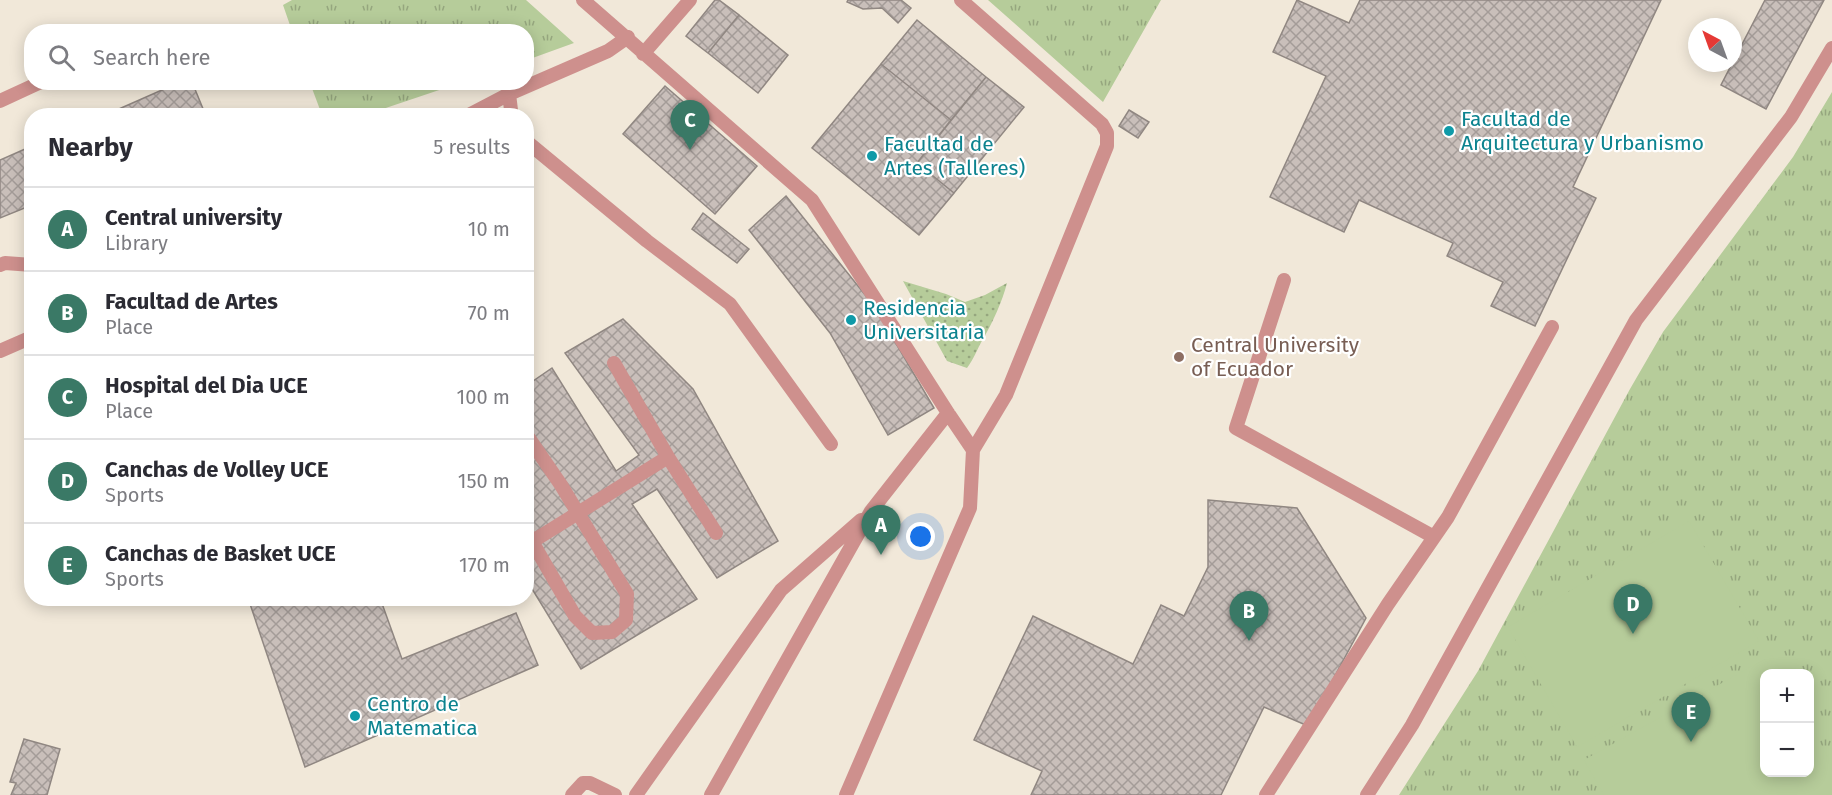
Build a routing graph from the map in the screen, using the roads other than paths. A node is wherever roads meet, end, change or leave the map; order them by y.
1 (584, 0) edge
2 (690, 0) edge
3 (961, 0) edge
4 (628, 37) junction
5 (1832, 48) edge
6 (643, 54) junction
7 (534, 83) edge
8 (24, 89) edge
9 (518, 90) edge
10 (509, 94) junction
11 (0, 100) edge
12 (482, 108) edge
13 (511, 108) edge
14 (534, 148) edge
15 (24, 264) edge
16 (0, 265) edge
17 (1284, 280) dead end
18 (1552, 327) dead end
19 (24, 340) edge
20 (0, 351) edge
21 (614, 363) dead end
22 (948, 413) junction
23 (831, 444) dead end
24 (534, 446) edge
25 (973, 450) junction
26 (668, 457) junction
27 (870, 511) junction
28 (578, 513) junction
29 (716, 532) dead end
30 (534, 534) edge
31 (1434, 537) junction
32 (534, 543) edge
33 (572, 795) edge
34 (615, 795) edge
35 (636, 795) edge
36 (711, 795) edge
37 (846, 795) edge
38 (1266, 795) edge
39 (1368, 795) edge

1 - 4 lane
2 - 6 lane
3 - 25 lane
4 - 6 lane
4 - 7 lane
5 - 39 lane
6 - 22 lane
8 - 11 lane
9 - 10 lane
10 - 12 lane
10 - 13 lane
14 - 23 lane
15 - 16 lane
17 - 31 lane
18 - 31 lane
19 - 20 lane
21 - 26 lane
22 - 25 lane
22 - 27 lane
24 - 28 lane
25 - 37 lane
26 - 28 lane
26 - 29 lane
27 - 35 lane
27 - 36 lane
28 - 30 lane
28 - 32 lane
31 - 38 lane
33 - 34 lane

